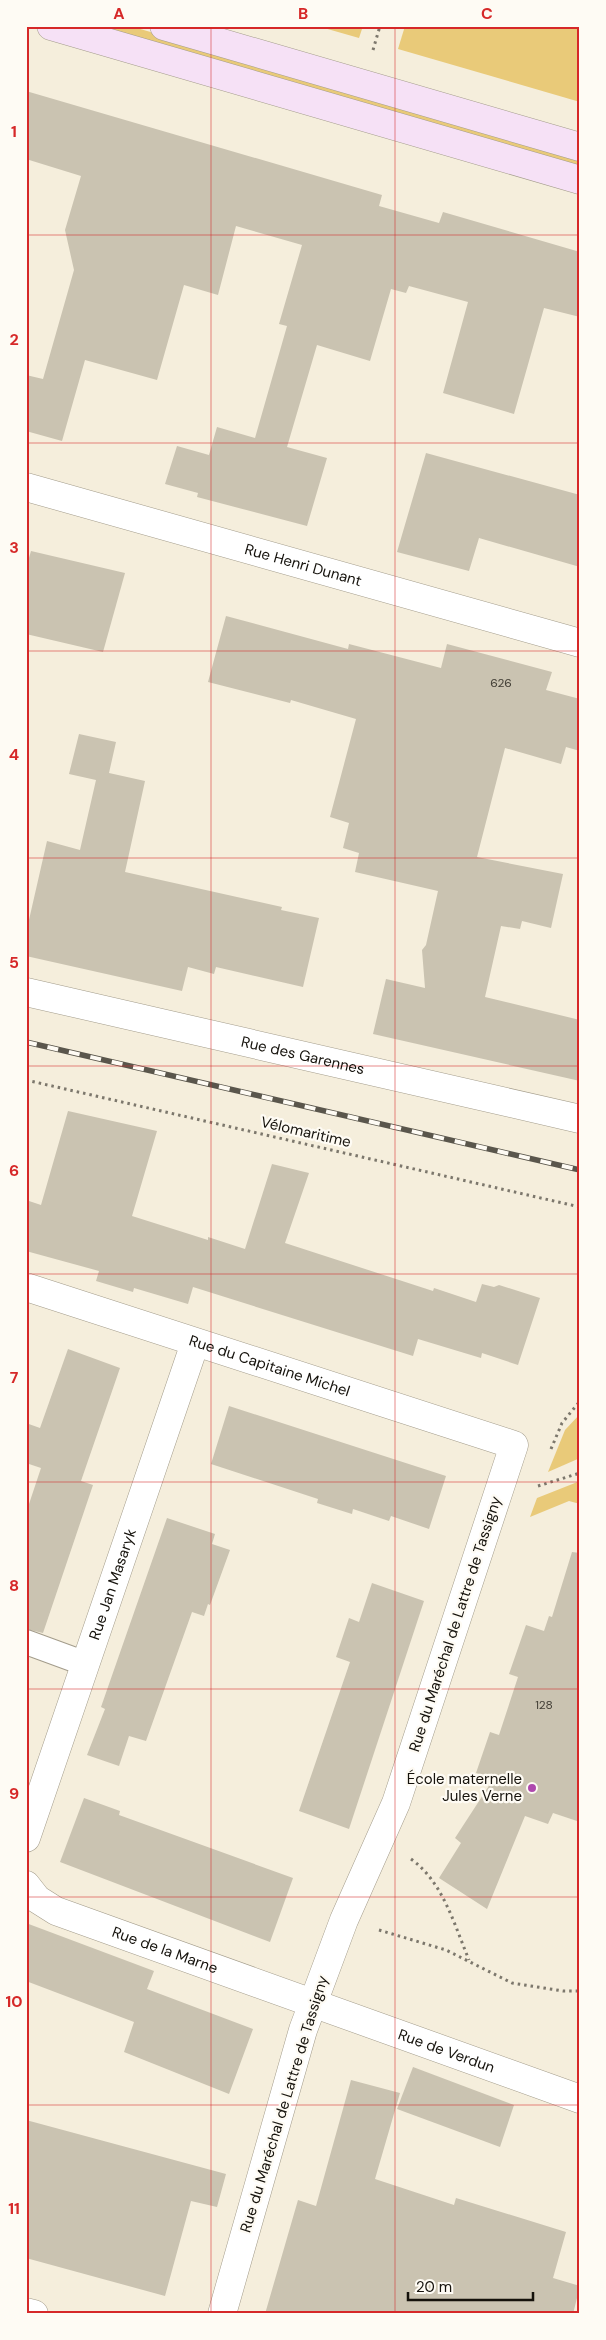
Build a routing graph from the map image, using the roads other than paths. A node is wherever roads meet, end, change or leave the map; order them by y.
1 (51, 26) edge
2 (164, 26) edge
3 (580, 147) edge
4 (580, 180) edge
5 (26, 487) edge
6 (580, 643) edge
7 (26, 992) edge
8 (580, 1119) edge
9 (26, 1287) edge
10 (195, 1343) junction
11 (514, 1445) joint
12 (26, 1642) edge
13 (86, 1664) junction
14 (28, 1829) edge
15 (26, 1885) edge
16 (313, 2003) junction
17 (580, 2099) edge
18 (26, 2312) edge
19 (34, 2314) edge
20 (222, 2314) edge

1 - 4 main road
2 - 3 main road
5 - 6 street, Rue Henri Dunant
7 - 8 street, Rue des Garennes
9 - 10 street, Rue du Capitaine Michel
10 - 11 street, Rue du Capitaine Michel
10 - 13 street, Rue Jan Masaryk
11 - 16 street, Rue du Maréchal de Lattre de Tassigny
12 - 13 lane
13 - 14 street, Rue Jan Masaryk
15 - 16 street, Rue de la Marne
16 - 17 street, Rue de Verdun
16 - 20 street, Rue du Maréchal de Lattre de Tassigny
18 - 19 street

